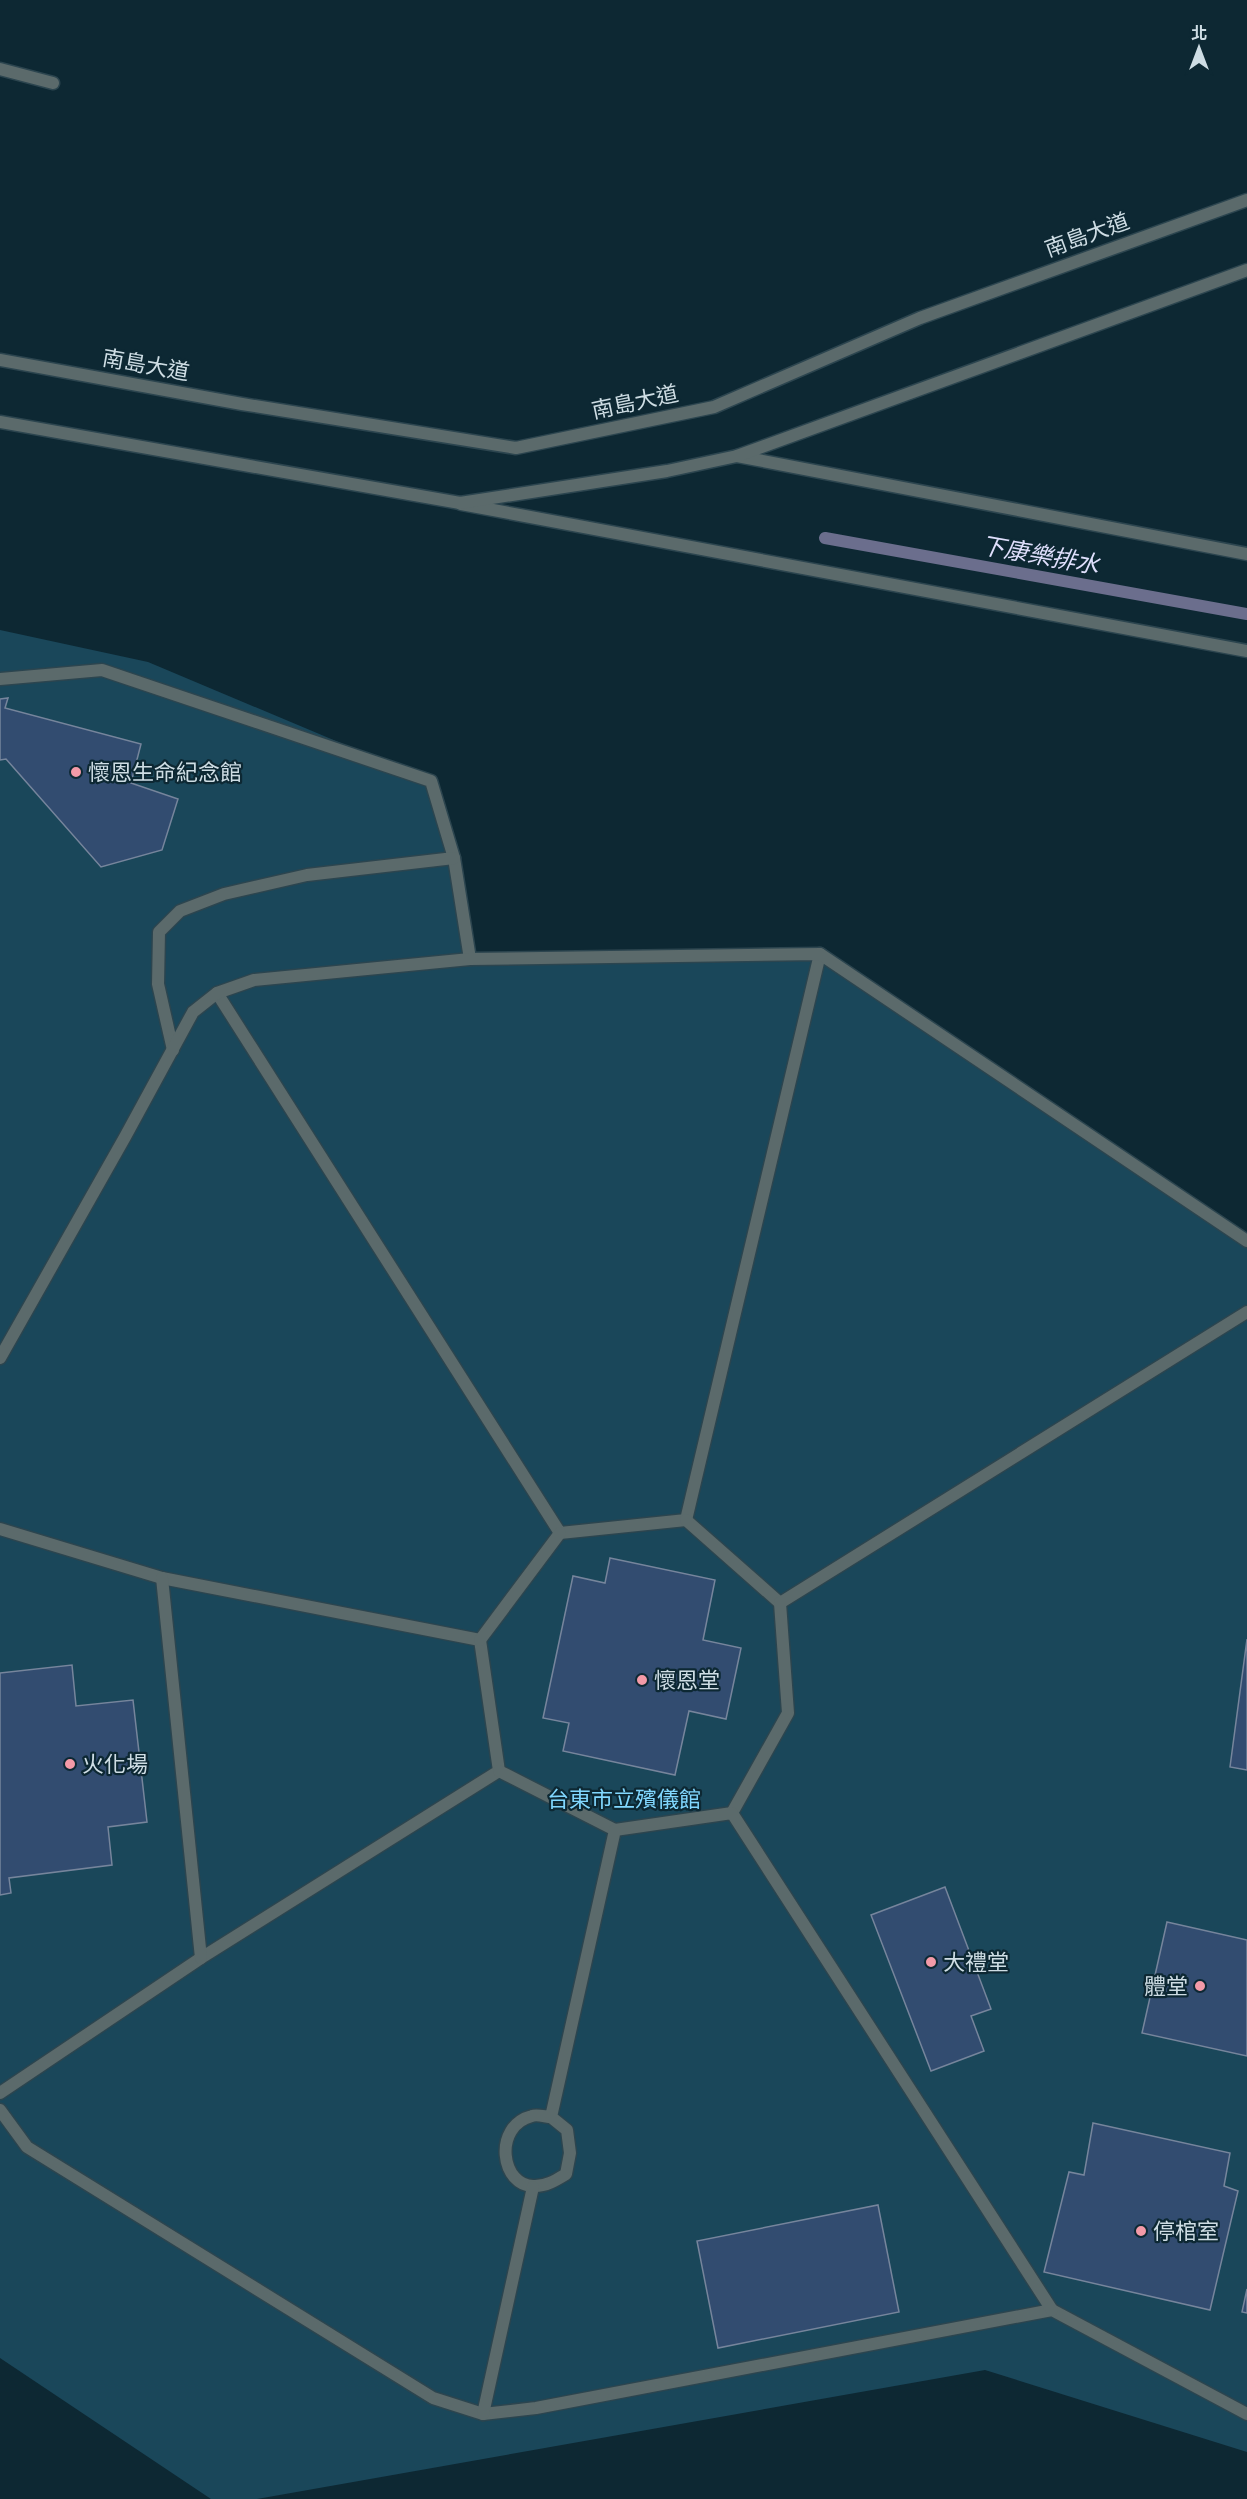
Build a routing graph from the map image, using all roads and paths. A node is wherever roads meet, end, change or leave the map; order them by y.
1 (0, 69) edge
2 (53, 83) dead end
3 (1247, 200) edge
4 (1247, 270) edge
5 (0, 360) edge
6 (0, 422) edge
7 (737, 456) junction
8 (460, 503) junction
9 (1247, 554) edge
10 (1247, 651) edge
11 (0, 679) edge
12 (454, 858) junction
13 (820, 954) junction
14 (470, 959) junction
15 (217, 993) junction
16 (173, 1050) junction
17 (1247, 1241) edge
18 (1247, 1312) edge
19 (0, 1358) edge
20 (686, 1520) junction
21 (0, 1529) edge
22 (560, 1533) junction
23 (162, 1578) junction
24 (780, 1603) junction
25 (480, 1640) junction
26 (499, 1771) junction
27 (732, 1813) junction
28 (615, 1830) junction
29 (201, 1958) junction
30 (0, 2093) edge
31 (0, 2110) edge
32 (551, 2117) junction
33 (533, 2187) junction
34 (1052, 2310) junction
35 (483, 2414) junction
36 (1247, 2414) edge

1 - 2 street
3 - 5 street, 南島大道
4 - 7 street
6 - 8 street
7 - 8 street
7 - 9 street
8 - 10 street
11 - 12 street
12 - 14 street
12 - 16 street
13 - 14 street
13 - 17 street
13 - 20 street
14 - 15 street
15 - 16 street
15 - 22 street
16 - 19 street
18 - 24 street
20 - 22 street
20 - 24 street
21 - 23 street
22 - 25 street
23 - 25 street
23 - 29 street
24 - 27 street
25 - 26 street
26 - 28 street
26 - 29 street
27 - 28 street
27 - 34 street
28 - 32 street
29 - 30 street
31 - 35 street
32 - 33 street
32 - 33 street
33 - 35 street
34 - 35 street
34 - 36 street

